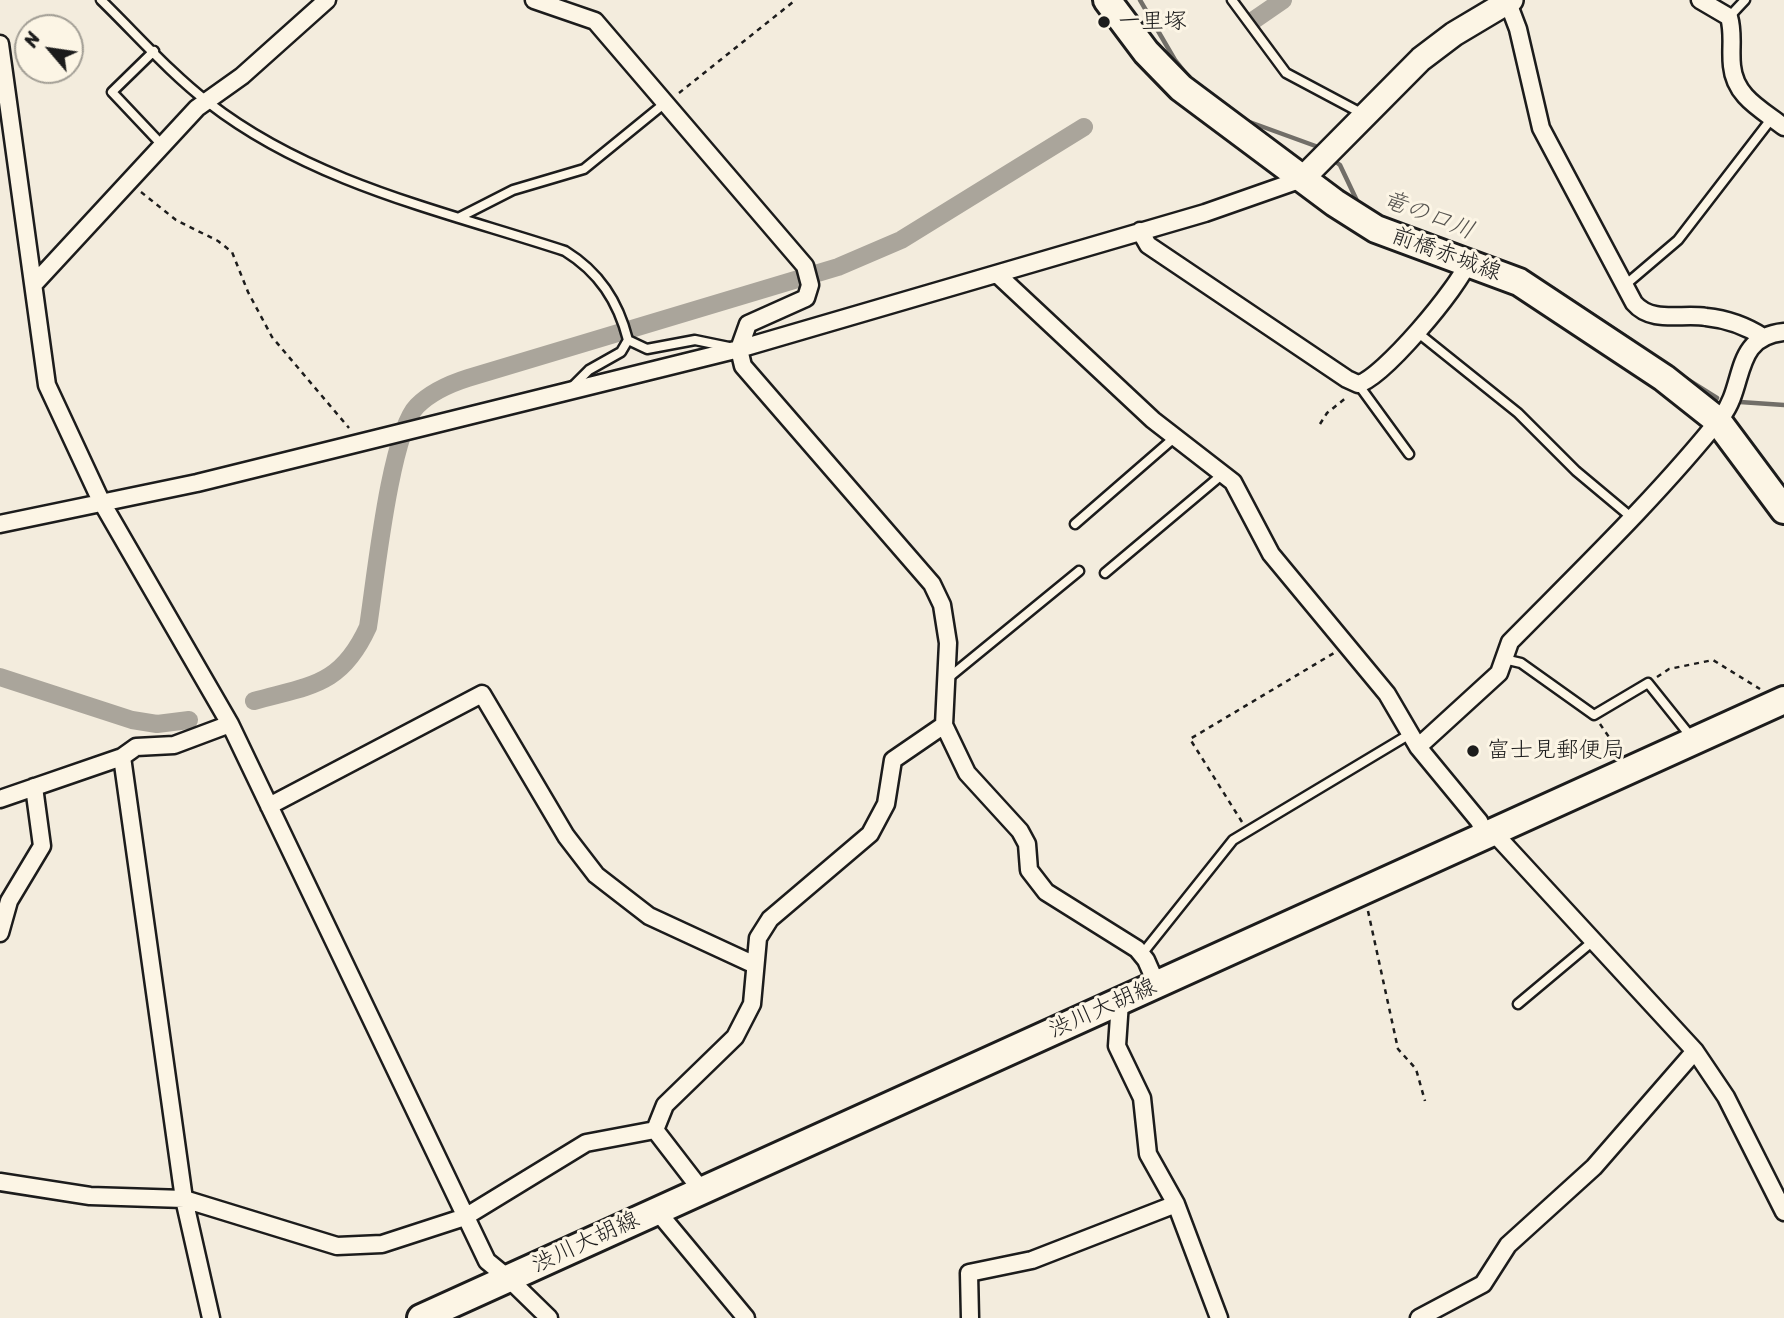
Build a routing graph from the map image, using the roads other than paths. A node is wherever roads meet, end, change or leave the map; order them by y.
1 (101, 0) edge
2 (327, 0) edge
3 (534, 0) edge
4 (1107, 0) edge
5 (1232, 0) edge
6 (1700, 0) edge
7 (1745, 0) edge
8 (1509, 1) edge
9 (1729, 17) junction
10 (0, 44) edge
11 (154, 51) junction
12 (207, 101) junction
13 (665, 103) junction
14 (1366, 116) junction
15 (1778, 122) edge
16 (163, 146) junction
17 (1302, 179) junction
18 (460, 217) junction
19 (1140, 231) junction
20 (1468, 262) junction
21 (998, 275) junction
22 (35, 282) junction
23 (1624, 286) junction
24 (1417, 332) junction
25 (1784, 332) edge
26 (1763, 337) junction
27 (628, 340) junction
28 (739, 349) junction
29 (1358, 384) junction
30 (569, 390) junction
31 (1717, 420) junction
32 (1174, 438) junction
33 (1409, 454) dead end
34 (1224, 473) junction
35 (101, 501) junction
36 (1784, 510) edge
37 (1632, 517) junction
38 (0, 524) edge
39 (1075, 524) dead end
40 (1079, 571) dead end
41 (1105, 573) dead end
42 (1504, 659) junction
43 (945, 681) junction
44 (1784, 700) edge
45 (230, 724) junction
46 (944, 725) junction
47 (1414, 740) junction
48 (1694, 741) junction
49 (122, 757) junction
50 (34, 787) junction
51 (0, 799) edge
52 (269, 806) junction
53 (1490, 834) junction
54 (0, 933) edge
55 (1592, 942) junction
56 (1142, 954) junction
57 (755, 965) junction
58 (1157, 985) junction
59 (1120, 1002) junction
60 (1518, 1004) dead end
61 (1695, 1051) junction
62 (655, 1130) junction
63 (0, 1182) edge
64 (702, 1191) junction
65 (184, 1199) junction
66 (1176, 1204) junction
67 (657, 1211) junction
68 (1784, 1212) edge
69 (465, 1217) junction
70 (509, 1279) junction
71 (211, 1318) edge
72 (421, 1318) edge
73 (549, 1318) edge
74 (746, 1318) edge
75 (970, 1318) edge
76 (1219, 1318) edge
77 (1419, 1318) edge

1 - 11 lane
2 - 12 street
3 - 13 street
4 - 17 main road, 前橋赤城線
5 - 14 lane
6 - 9 street
7 - 9 lane
8 - 14 street
8 - 23 street
9 - 15 street
10 - 22 street
11 - 12 lane
11 - 16 lane
12 - 16 street
12 - 18 lane
13 - 18 lane
13 - 28 street
14 - 17 street
15 - 23 lane
16 - 22 street
17 - 19 street
17 - 20 main road, 前橋赤城線
18 - 27 lane
19 - 21 street
19 - 29 street
20 - 24 street
20 - 31 main road, 前橋赤城線
21 - 28 street
21 - 32 street
22 - 35 street
23 - 26 street
24 - 29 street
24 - 37 lane
25 - 26 street
26 - 31 street
27 - 28 lane
27 - 30 lane
28 - 30 street
28 - 43 street
29 - 33 lane
30 - 35 street
31 - 36 main road, 前橋赤城線
31 - 37 street
32 - 34 street
32 - 39 lane
34 - 41 lane
34 - 47 street
35 - 38 street
35 - 45 street
37 - 42 street
40 - 43 lane
42 - 47 street
42 - 48 lane
43 - 46 street
44 - 48 main road, 渋川大胡線
45 - 49 street
45 - 52 street
46 - 56 street
46 - 57 street
47 - 53 street
47 - 56 lane
48 - 53 main road, 渋川大胡線
49 - 50 street
49 - 65 street
50 - 51 street
50 - 54 street
52 - 57 street
52 - 69 street
53 - 55 street
53 - 58 main road, 渋川大胡線
55 - 60 lane
55 - 61 street
56 - 58 street
57 - 62 street
58 - 59 main road, 渋川大胡線
59 - 64 main road, 渋川大胡線
59 - 66 street
61 - 68 street
61 - 77 street
62 - 64 street
62 - 69 street
63 - 65 street
64 - 67 main road, 渋川大胡線
65 - 69 street
65 - 71 street
66 - 75 street
66 - 76 street
67 - 70 main road, 渋川大胡線
67 - 74 street
69 - 70 street
70 - 72 main road, 渋川大胡線
70 - 73 street

